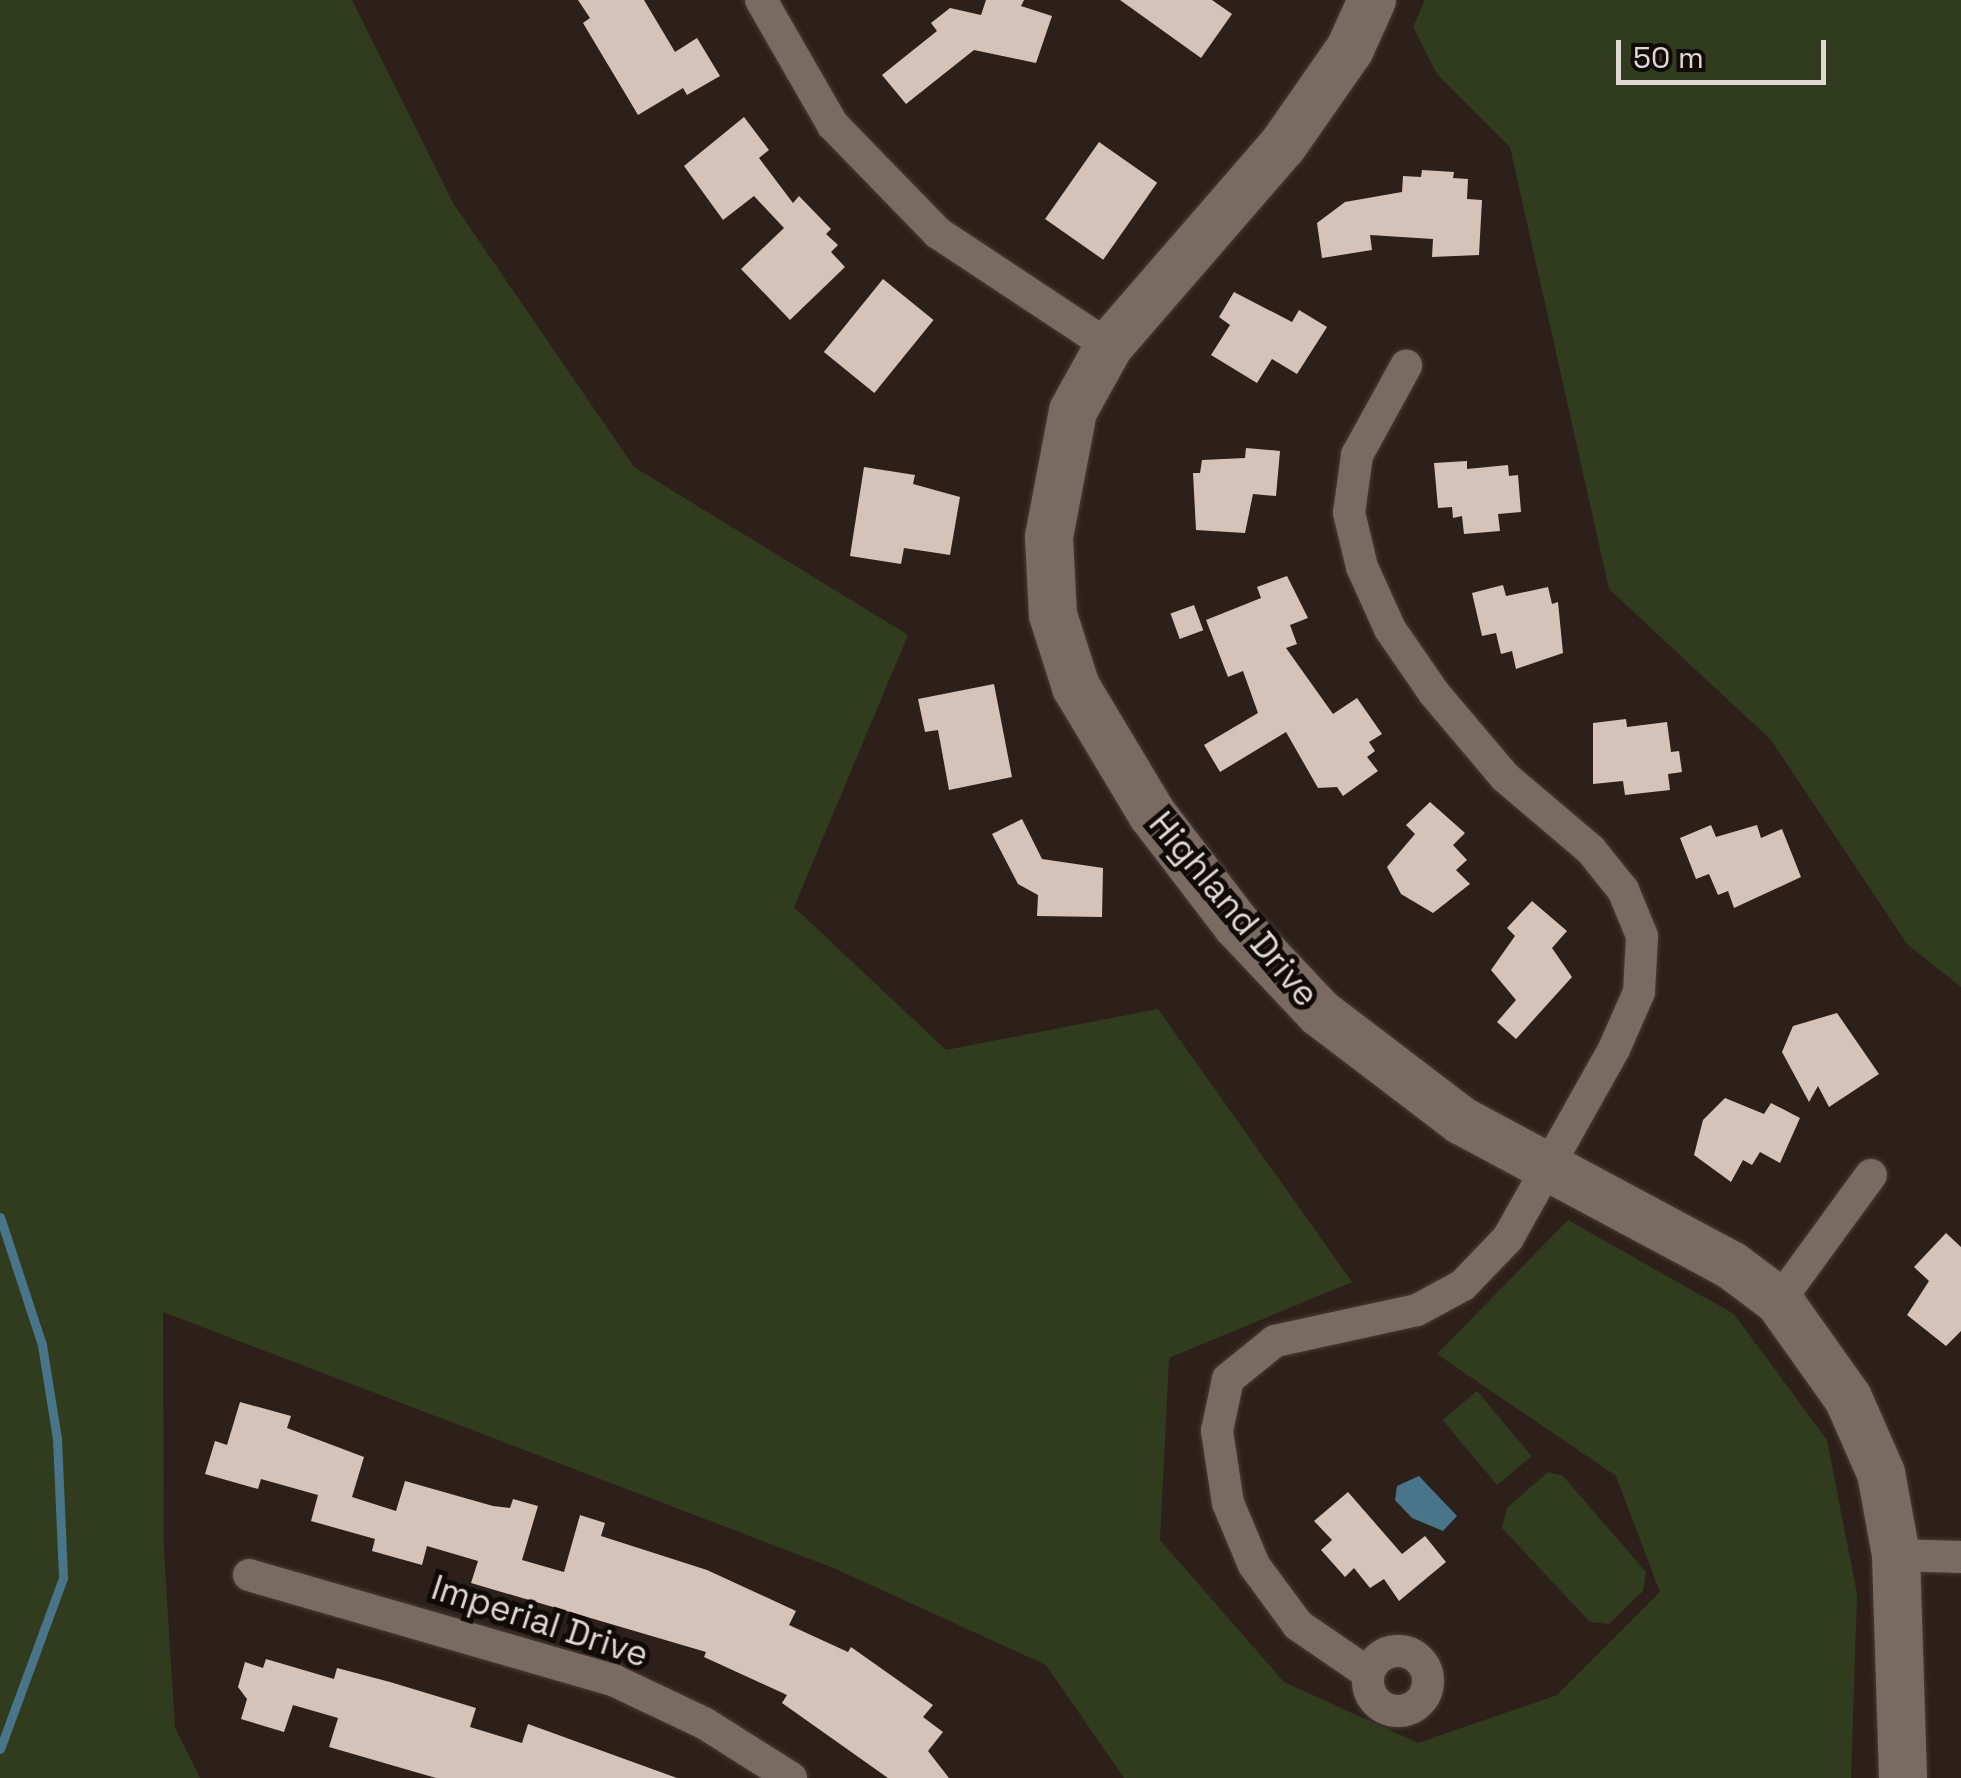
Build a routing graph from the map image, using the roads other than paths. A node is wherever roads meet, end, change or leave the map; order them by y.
1 (761, 0) edge
2 (1372, 0) edge
3 (1109, 346) junction
4 (1406, 366) dead end
5 (1548, 1172) junction
6 (1870, 1175) dead end
7 (1778, 1301) junction
8 (1896, 1555) junction
9 (1961, 1557) edge
10 (249, 1575) dead end
11 (1368, 1674) dead end
12 (791, 1778) edge
13 (1902, 1778) edge

1 - 3 street
2 - 3 street, Highland Drive
3 - 5 street, Highland Drive
4 - 5 street
5 - 7 street, Highland Drive
5 - 11 street
6 - 7 street
7 - 8 street, Highland Drive
8 - 9 street
8 - 13 street, Highland Drive
10 - 12 street, Imperial Drive

